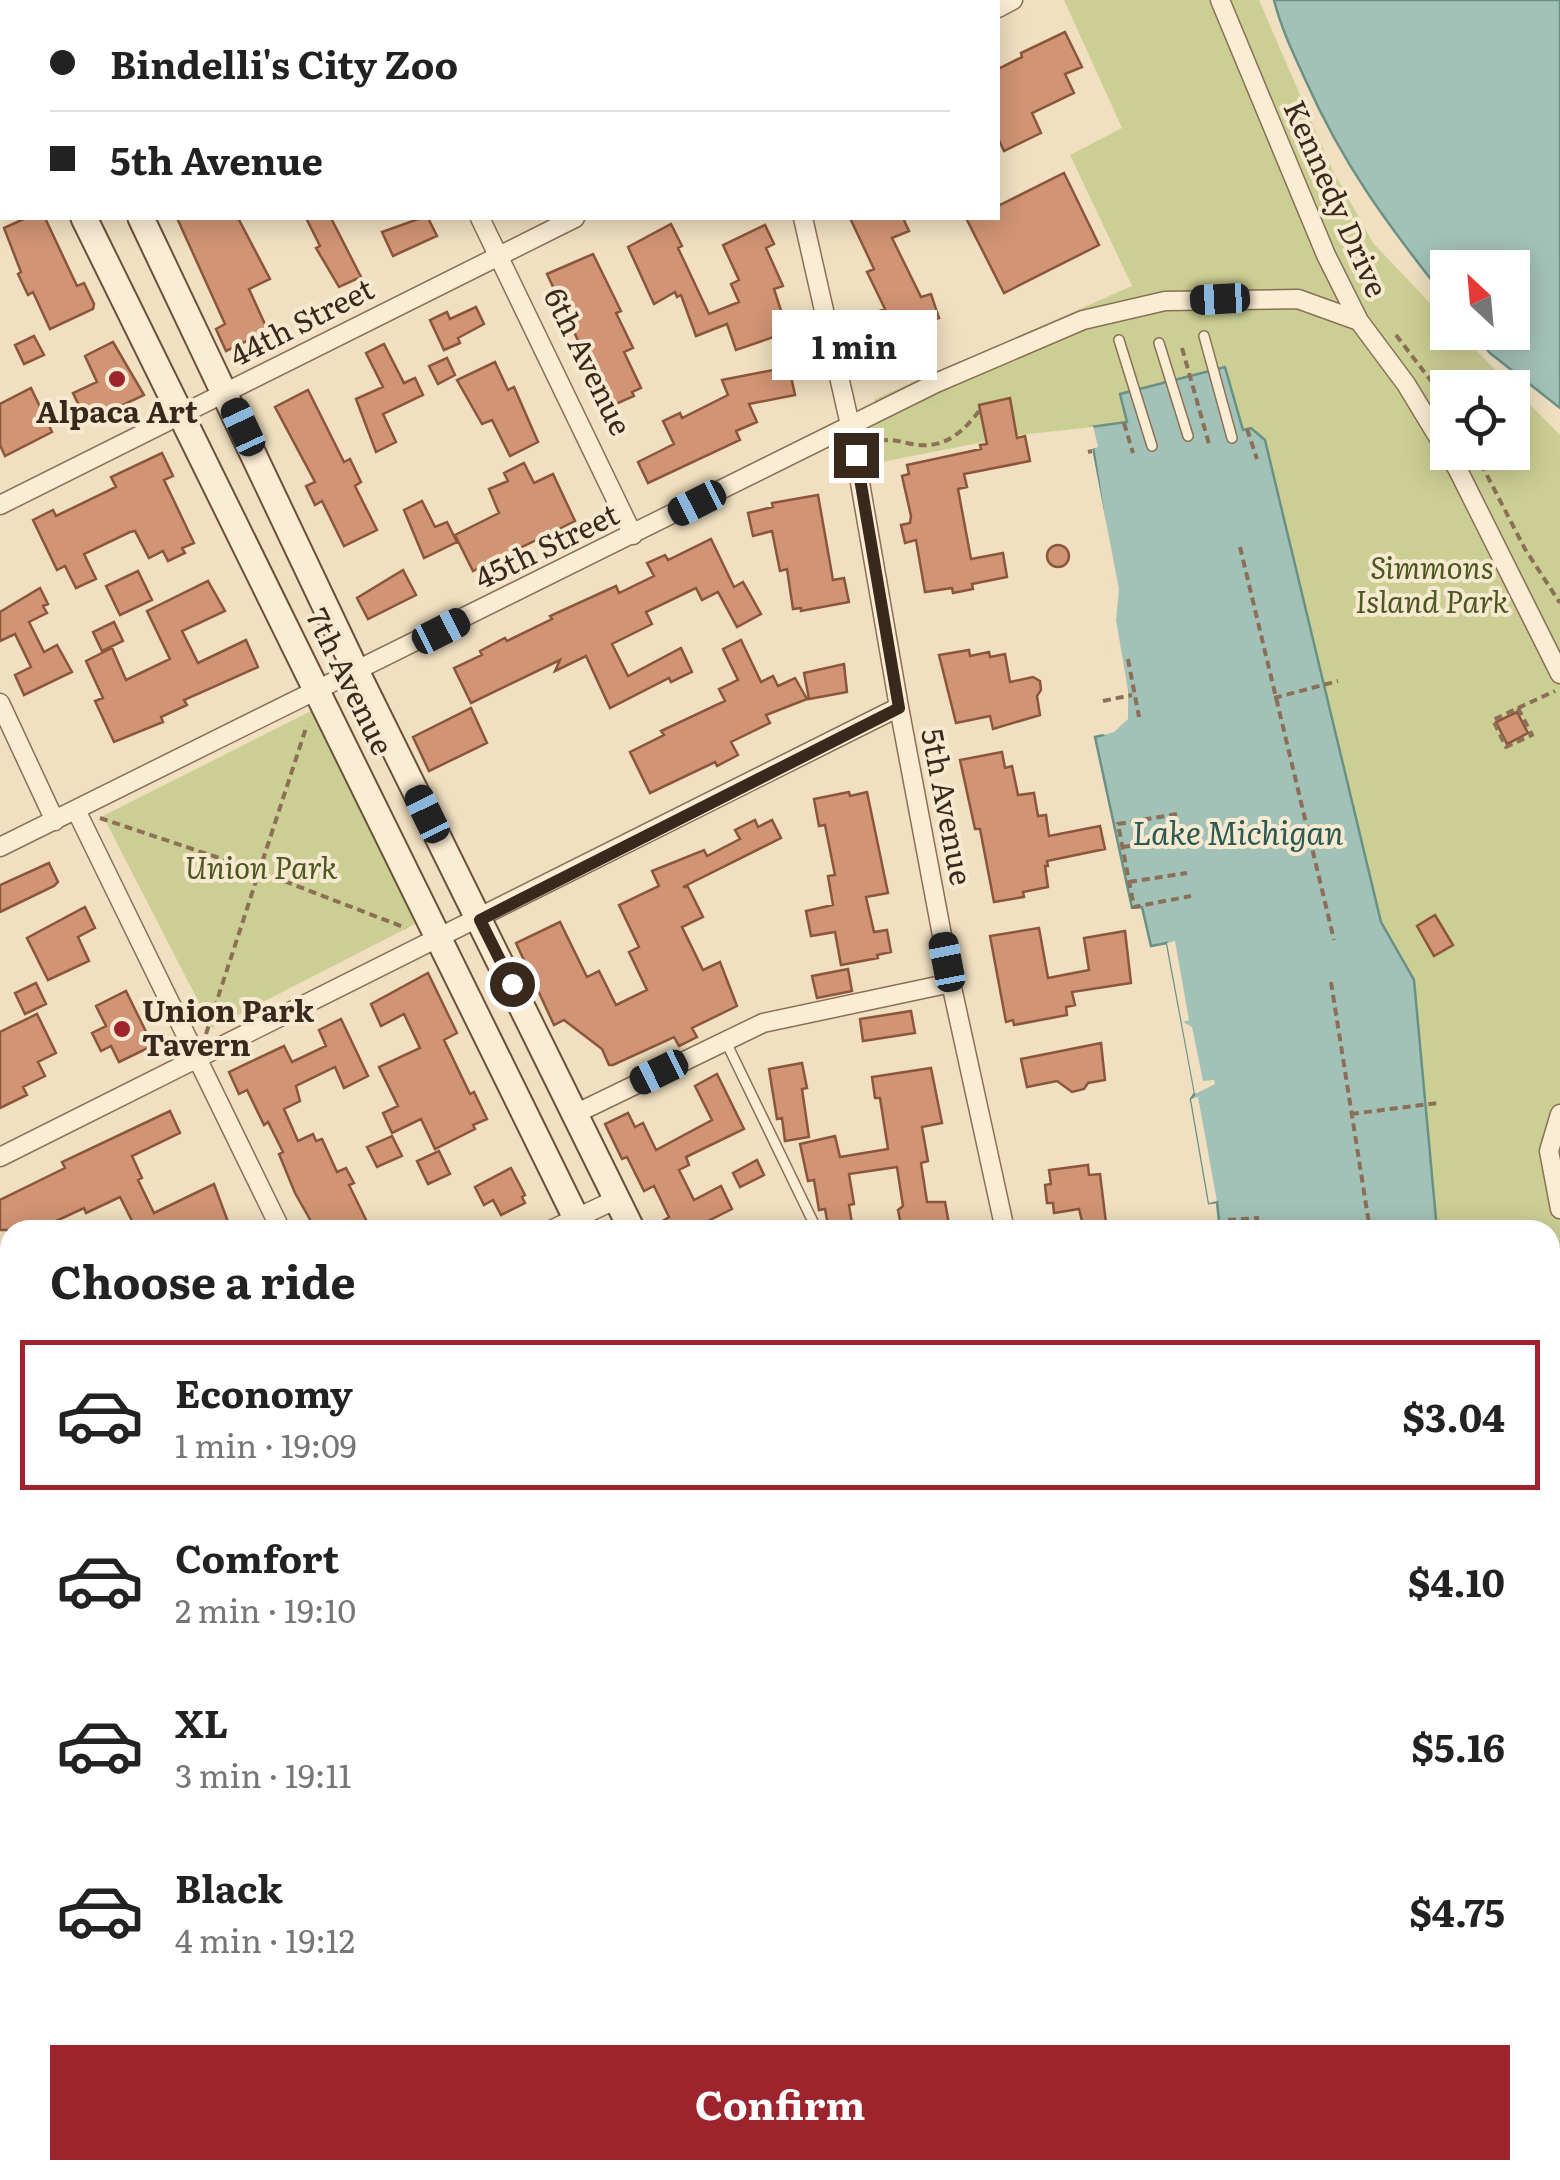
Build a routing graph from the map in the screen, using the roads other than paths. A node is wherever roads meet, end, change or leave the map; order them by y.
1 (1220, 0) edge
2 (85, 220) edge
3 (142, 220) edge
4 (481, 220) edge
5 (570, 220) edge
6 (803, 220) edge
7 (500, 255) junction
8 (1359, 320) junction
9 (1204, 336) dead end
10 (1118, 340) dead end
11 (1159, 343) dead end
12 (226, 392) junction
13 (178, 414) junction
14 (850, 425) junction
15 (1188, 436) dead end
16 (1232, 438) dead end
17 (1152, 446) dead end
18 (0, 505) edge
19 (634, 535) junction
20 (357, 673) junction
21 (1560, 674) edge
22 (314, 703) junction
23 (0, 704) edge
24 (899, 708) junction
25 (76, 810) junction
26 (56, 821) junction
27 (0, 848) edge
28 (480, 920) junction
29 (438, 940) junction
30 (951, 983) junction
31 (724, 1040) junction
32 (198, 1058) junction
33 (576, 1114) junction
34 (1560, 1114) edge
35 (0, 1157) edge
36 (617, 1198) junction
37 (1560, 1209) edge
38 (276, 1220) edge
39 (577, 1220) edge
40 (585, 1220) edge
41 (627, 1220) edge
42 (812, 1220) edge
43 (1002, 1220) edge

1 - 8 street, Kennedy Drive
2 - 13 street, 7th Avenue
3 - 12 street, 7th Avenue
4 - 7 street, 6th Avenue
5 - 7 street, 44th Street
6 - 14 street, 5th Avenue
7 - 12 street, 44th Street
7 - 19 street, 6th Avenue
8 - 14 street, 45th Street
8 - 21 street, Kennedy Drive
9 - 16 lane
10 - 17 lane
11 - 15 lane
12 - 13 street, 44th Street
12 - 20 street, 7th Avenue
13 - 18 street, 44th Street
13 - 22 street, 7th Avenue
14 - 19 street, 45th Street
14 - 24 street, 5th Avenue
19 - 20 street, 45th Street
20 - 22 street, 45th Street
20 - 28 street, 7th Avenue
22 - 25 street, 45th Street
22 - 29 street, 7th Avenue
23 - 26 street
24 - 28 street
24 - 30 street, 5th Avenue
25 - 26 street, 45th Street
25 - 32 street
26 - 27 street, 45th Street
28 - 29 street
28 - 33 street, 7th Avenue
29 - 32 street
29 - 39 street, 7th Avenue
30 - 31 street
30 - 43 street, 5th Avenue
31 - 33 street
31 - 42 lane
32 - 35 street
32 - 38 street
33 - 36 street, 7th Avenue
34 - 37 street
36 - 40 street
36 - 41 street, 7th Avenue

